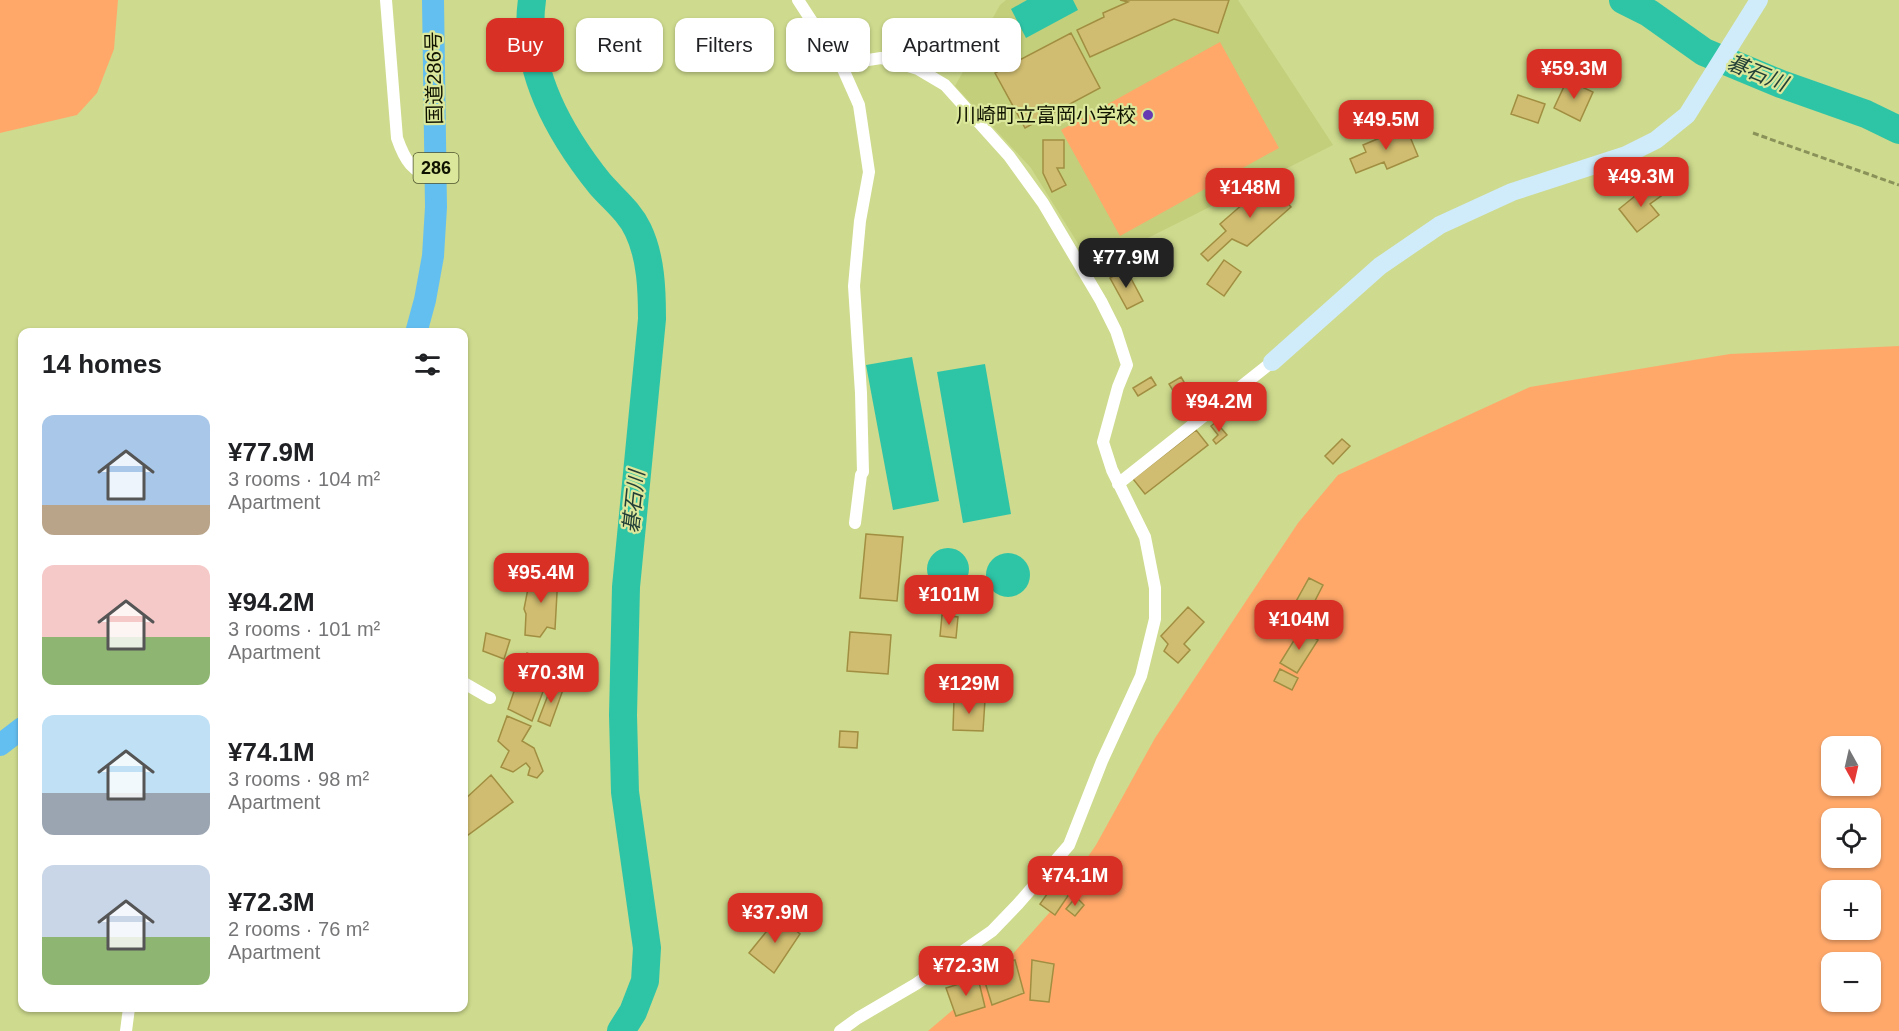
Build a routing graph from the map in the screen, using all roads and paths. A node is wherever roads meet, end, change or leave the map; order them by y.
1 (386, 0) edge
2 (434, 0) edge
3 (798, 0) edge
4 (1759, 0) edge
5 (810, 18) edge
6 (870, 59) edge
7 (844, 72) edge
8 (1753, 133) dead end
9 (436, 179) junction
10 (1899, 185) edge
11 (417, 328) edge
12 (1272, 362) joint
13 (1118, 484) junction
14 (855, 523) dead end
15 (468, 685) edge
16 (490, 698) dead end
17 (18, 731) edge
18 (0, 745) edge
19 (128, 1012) edge
20 (126, 1031) edge
21 (840, 1031) edge

1 - 9 street
2 - 9 highway, 国道286号 / 286
3 - 5 street
4 - 12 street
6 - 13 street
7 - 14 street
8 - 10 path
9 - 11 highway, 国道286号 / 286
12 - 13 street
13 - 21 street
15 - 16 street
17 - 18 highway
19 - 20 street

